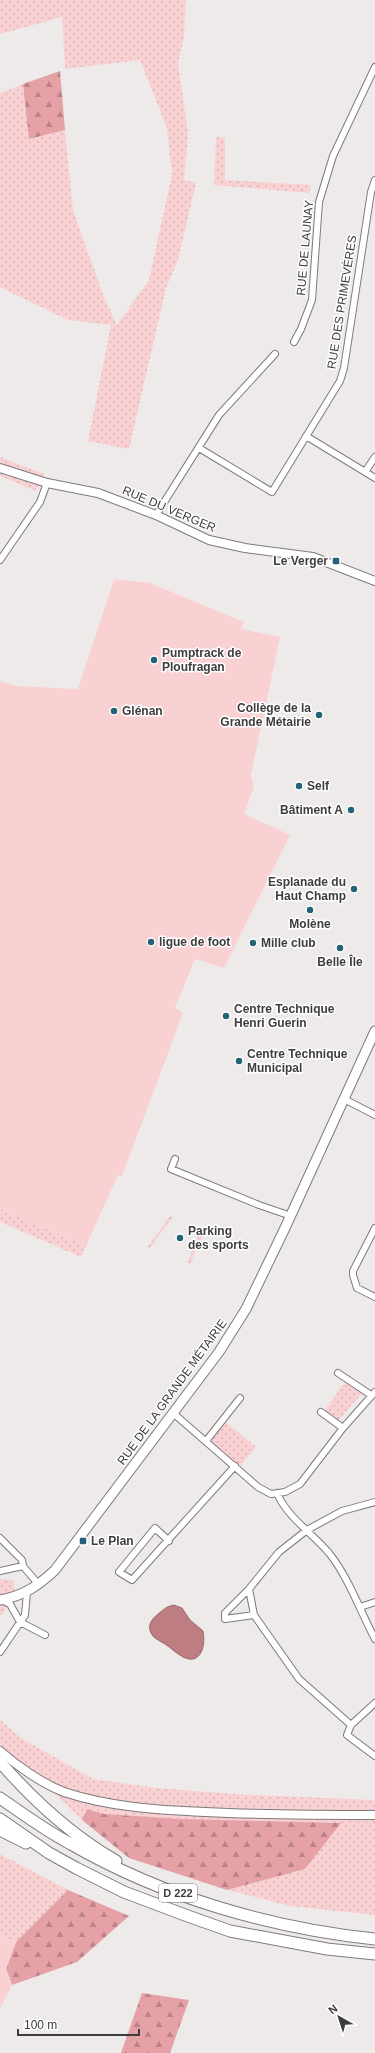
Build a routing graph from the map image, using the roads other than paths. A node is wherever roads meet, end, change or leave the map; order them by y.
1 (375, 68) edge
2 (375, 180) edge
3 (294, 342) dead end
4 (275, 354) dead end
5 (306, 436) junction
6 (199, 448) junction
7 (375, 457) edge
8 (0, 468) edge
9 (365, 472) junction
10 (375, 478) edge
11 (47, 483) junction
12 (156, 516) junction
13 (0, 560) edge
14 (375, 581) edge
15 (375, 1031) edge
16 (344, 1099) junction
17 (375, 1115) edge
18 (176, 1159) dead end
19 (291, 1216) junction
20 (375, 1228) edge
21 (375, 1297) edge
22 (338, 1373) dead end
23 (373, 1394) edge
24 (240, 1398) dead end
25 (321, 1412) dead end
26 (173, 1413) junction
27 (343, 1428) junction
28 (206, 1441) junction
29 (235, 1466) junction
30 (277, 1493) junction
31 (375, 1502) edge
32 (307, 1530) junction
33 (0, 1538) edge
34 (169, 1541) junction
35 (23, 1566) junction
36 (0, 1571) edge
37 (40, 1585) junction
38 (249, 1589) junction
39 (26, 1592) junction
40 (0, 1600) edge
41 (375, 1602) edge
42 (360, 1607) junction
43 (254, 1615) junction
44 (20, 1622) junction
45 (45, 1635) dead end
46 (375, 1640) edge
47 (0, 1652) edge
48 (375, 1703) edge
49 (351, 1725) junction
50 (0, 1751) edge
51 (375, 1756) edge
52 (0, 1762) edge
53 (0, 1798) edge
54 (375, 1815) edge
55 (0, 1819) edge
56 (0, 1830) edge
57 (49, 1853) junction
58 (156, 1884) junction
59 (375, 1939) edge
60 (375, 1954) edge

1 - 3 street, RUE DE LAUNAY
2 - 5 street, RUE DES PRIMEVÈRES
4 - 6 street
5 - 6 street, RUE DES PRIMEVÈRES
5 - 9 street
6 - 12 street
7 - 9 street
8 - 11 street, RUE DU VERGER
9 - 10 street
11 - 12 street, RUE DU VERGER
11 - 13 street
12 - 14 street, RUE DU VERGER
15 - 16 main road, RUE DE LA GRANDE MÉTAIRIE
16 - 17 street
16 - 19 main road, RUE DE LA GRANDE MÉTAIRIE
18 - 19 street
19 - 26 main road, RUE DE LA GRANDE MÉTAIRIE
20 - 21 street
22 - 23 street
23 - 27 street
24 - 28 street
25 - 27 street
26 - 28 street
26 - 37 main road, RUE DE LA GRANDE MÉTAIRIE
27 - 30 street
28 - 29 street
29 - 30 street
29 - 34 street
30 - 32 street
31 - 32 street
32 - 38 street
32 - 42 street
33 - 35 street
34 - 34 street
35 - 36 street
35 - 37 street
37 - 39 main road, RUE DE LA GRANDE MÉTAIRIE
38 - 43 street
38 - 43 street
39 - 40 main road, RUE DE LA GRANDE MÉTAIRIE
39 - 44 street
40 - 44 street
41 - 42 street
42 - 46 street
43 - 49 street
44 - 45 street
44 - 47 street
48 - 49 street
49 - 51 street
50 - 54 street
52 - 58 highway
53 - 58 highway, D 222
55 - 57 highway, D 222
56 - 57 highway
57 - 60 highway, D 222
58 - 59 highway, D 222

